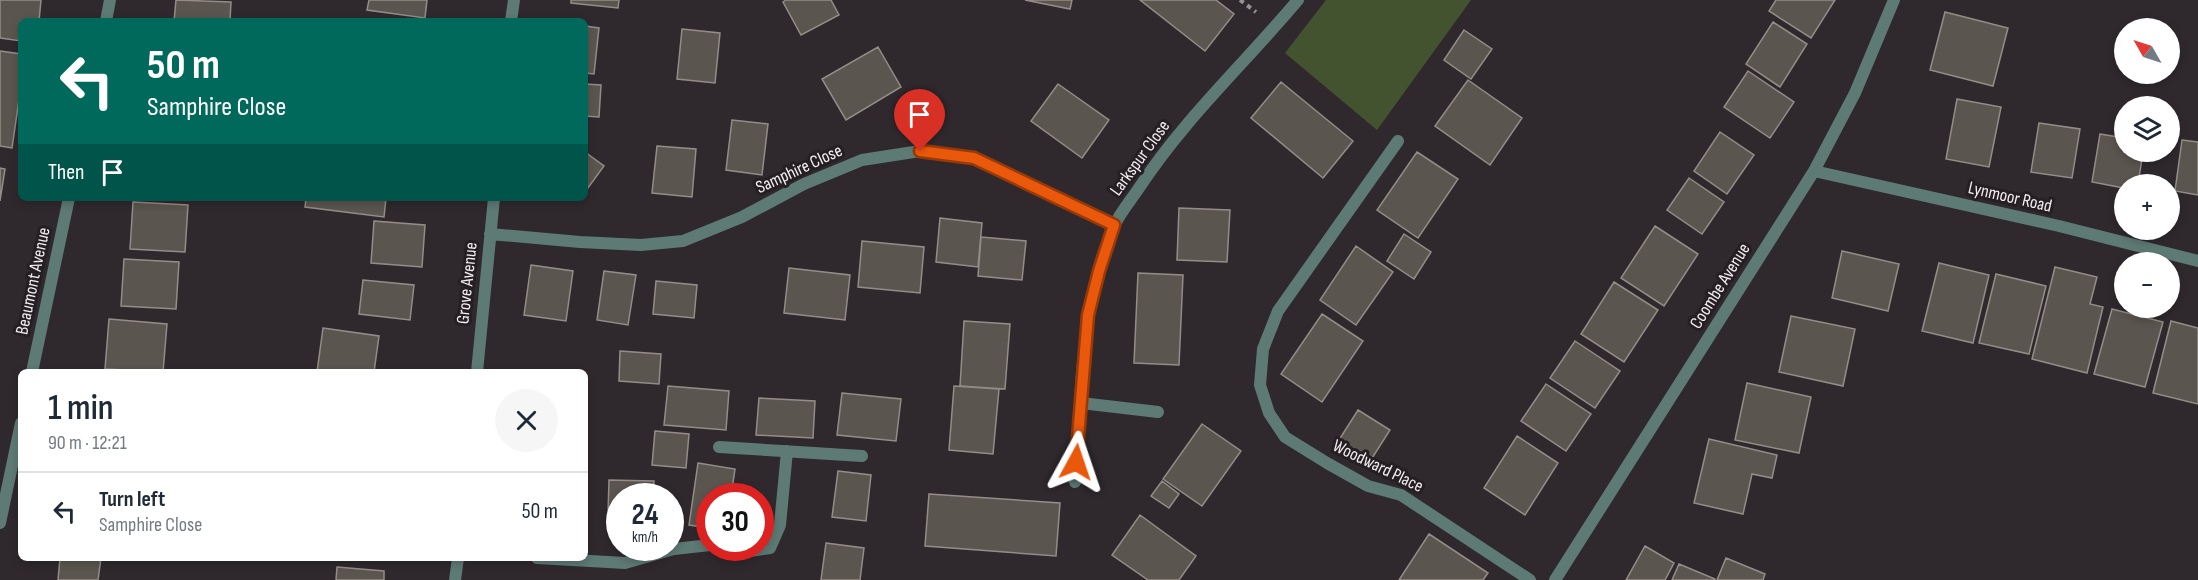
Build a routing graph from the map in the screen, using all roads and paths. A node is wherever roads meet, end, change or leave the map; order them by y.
1 (110, 0) edge
2 (514, 0) edge
3 (1298, 0) edge
4 (1894, 0) edge
5 (107, 18) edge
6 (511, 18) edge
7 (1398, 141) dead end
8 (1814, 171) junction
9 (68, 201) edge
10 (494, 201) edge
11 (1114, 225) junction
12 (490, 234) junction
13 (2198, 261) edge
14 (33, 369) edge
15 (477, 369) edge
16 (1081, 403) junction
17 (1158, 412) dead end
18 (18, 437) edge
19 (719, 447) dead end
20 (786, 451) junction
21 (862, 456) dead end
22 (1075, 482) dead end
23 (0, 522) edge
24 (774, 539) edge
25 (696, 547) edge
26 (458, 561) edge
27 (588, 561) edge
28 (455, 580) edge
29 (1530, 580) edge
30 (1555, 580) edge

1 - 5 street
2 - 6 street
3 - 11 street, Larkspur Close
4 - 8 street, Coombe Avenue
7 - 29 street, Woodward Place
8 - 13 street, Lynmoor Road
8 - 30 street, Coombe Avenue
9 - 14 street, Beaumont Avenue
10 - 12 street, Grove Avenue
11 - 12 street, Samphire Close
11 - 16 street, Larkspur Close
12 - 15 street, Grove Avenue
16 - 17 street
16 - 22 street, Larkspur Close
18 - 23 street
19 - 20 street
20 - 21 street
20 - 24 street
25 - 27 street
26 - 28 street

